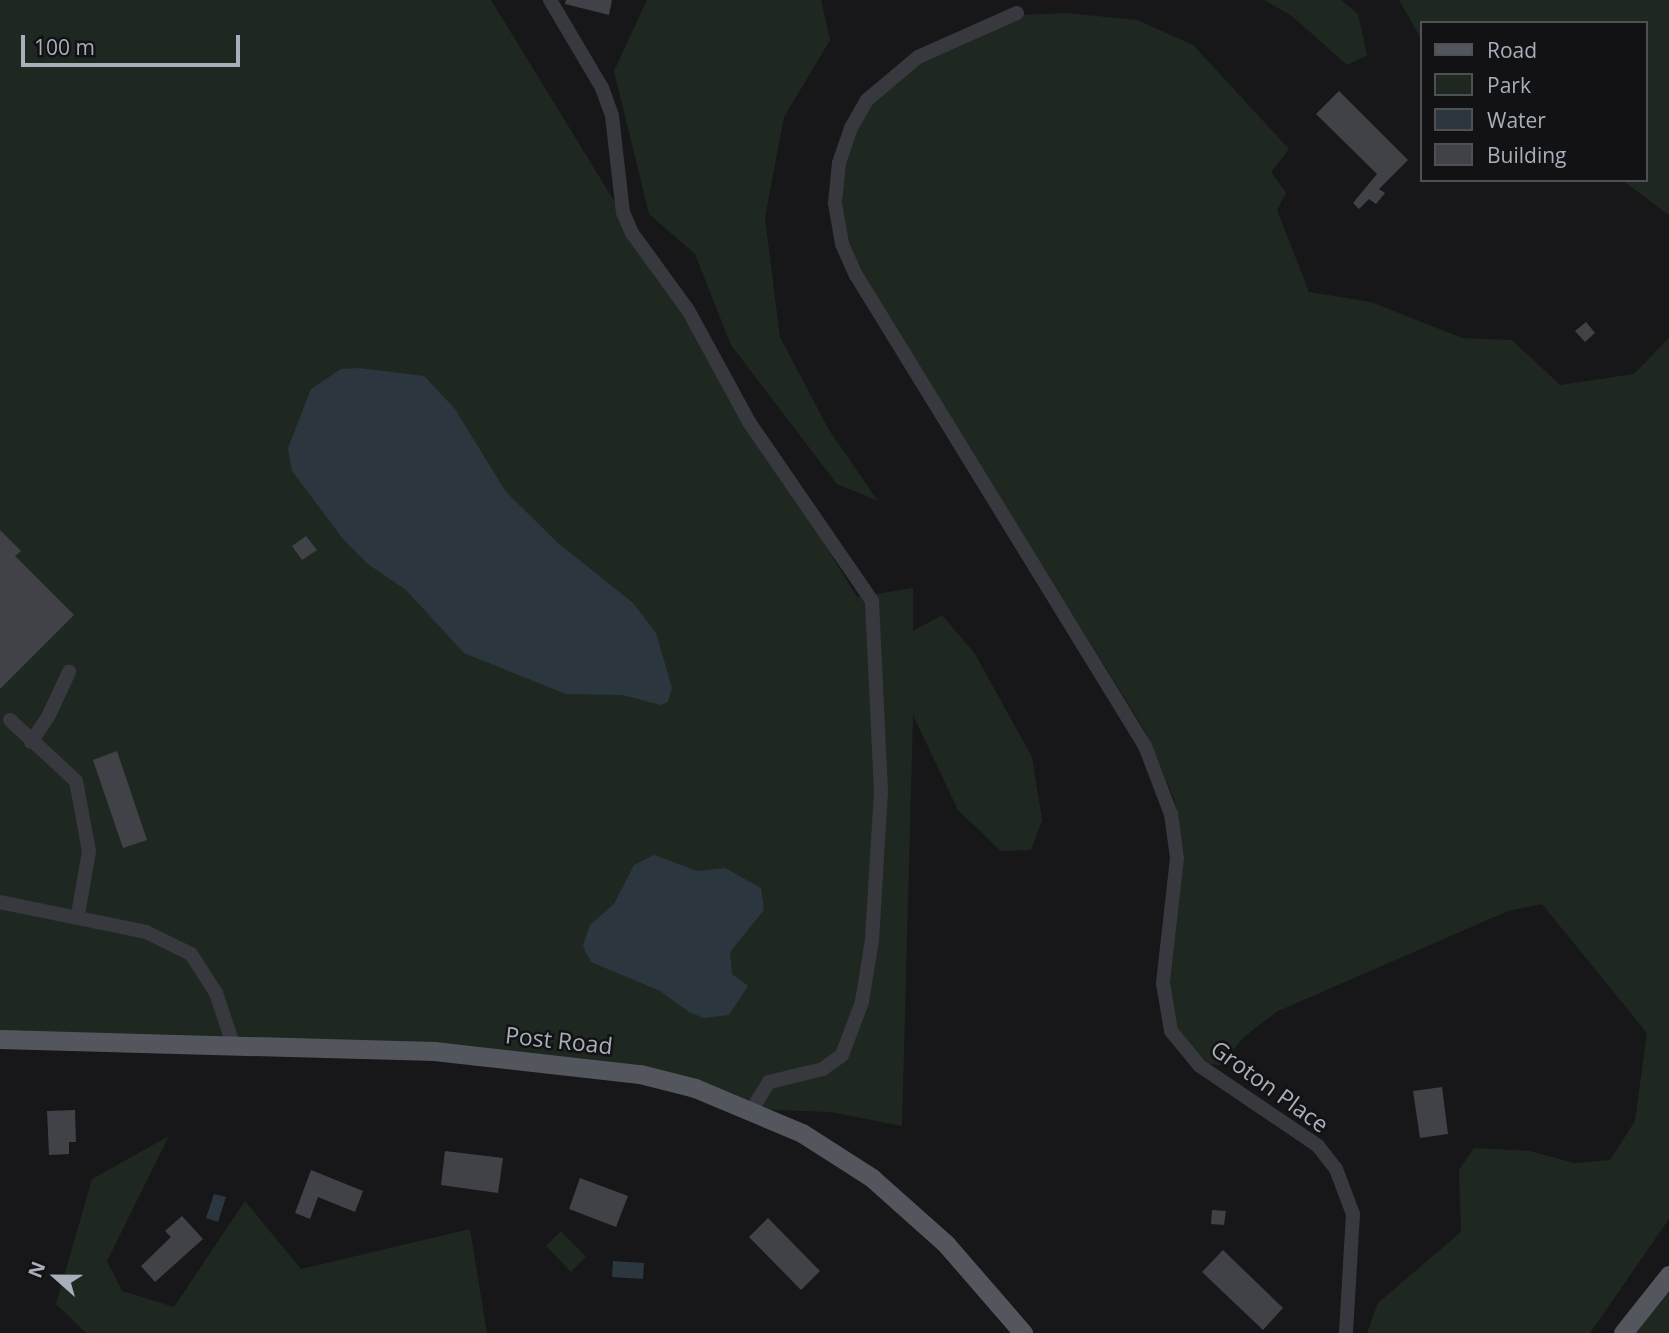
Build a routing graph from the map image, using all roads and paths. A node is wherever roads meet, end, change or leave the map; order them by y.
1 (550, 0) edge
2 (1017, 13) dead end
3 (69, 672) dead end
4 (10, 720) dead end
5 (31, 742) junction
6 (0, 902) edge
7 (78, 915) junction
8 (0, 1039) edge
9 (233, 1044) junction
10 (751, 1109) junction
11 (1669, 1275) edge
12 (1023, 1333) edge
13 (1346, 1333) edge
14 (1623, 1333) edge

1 - 10 street
2 - 13 street, Groton Place
3 - 5 street
4 - 5 street
5 - 7 street
6 - 7 street
7 - 9 street
8 - 9 main road, Post Road
9 - 10 main road, Post Road
10 - 12 main road, Post Road
11 - 14 main road

